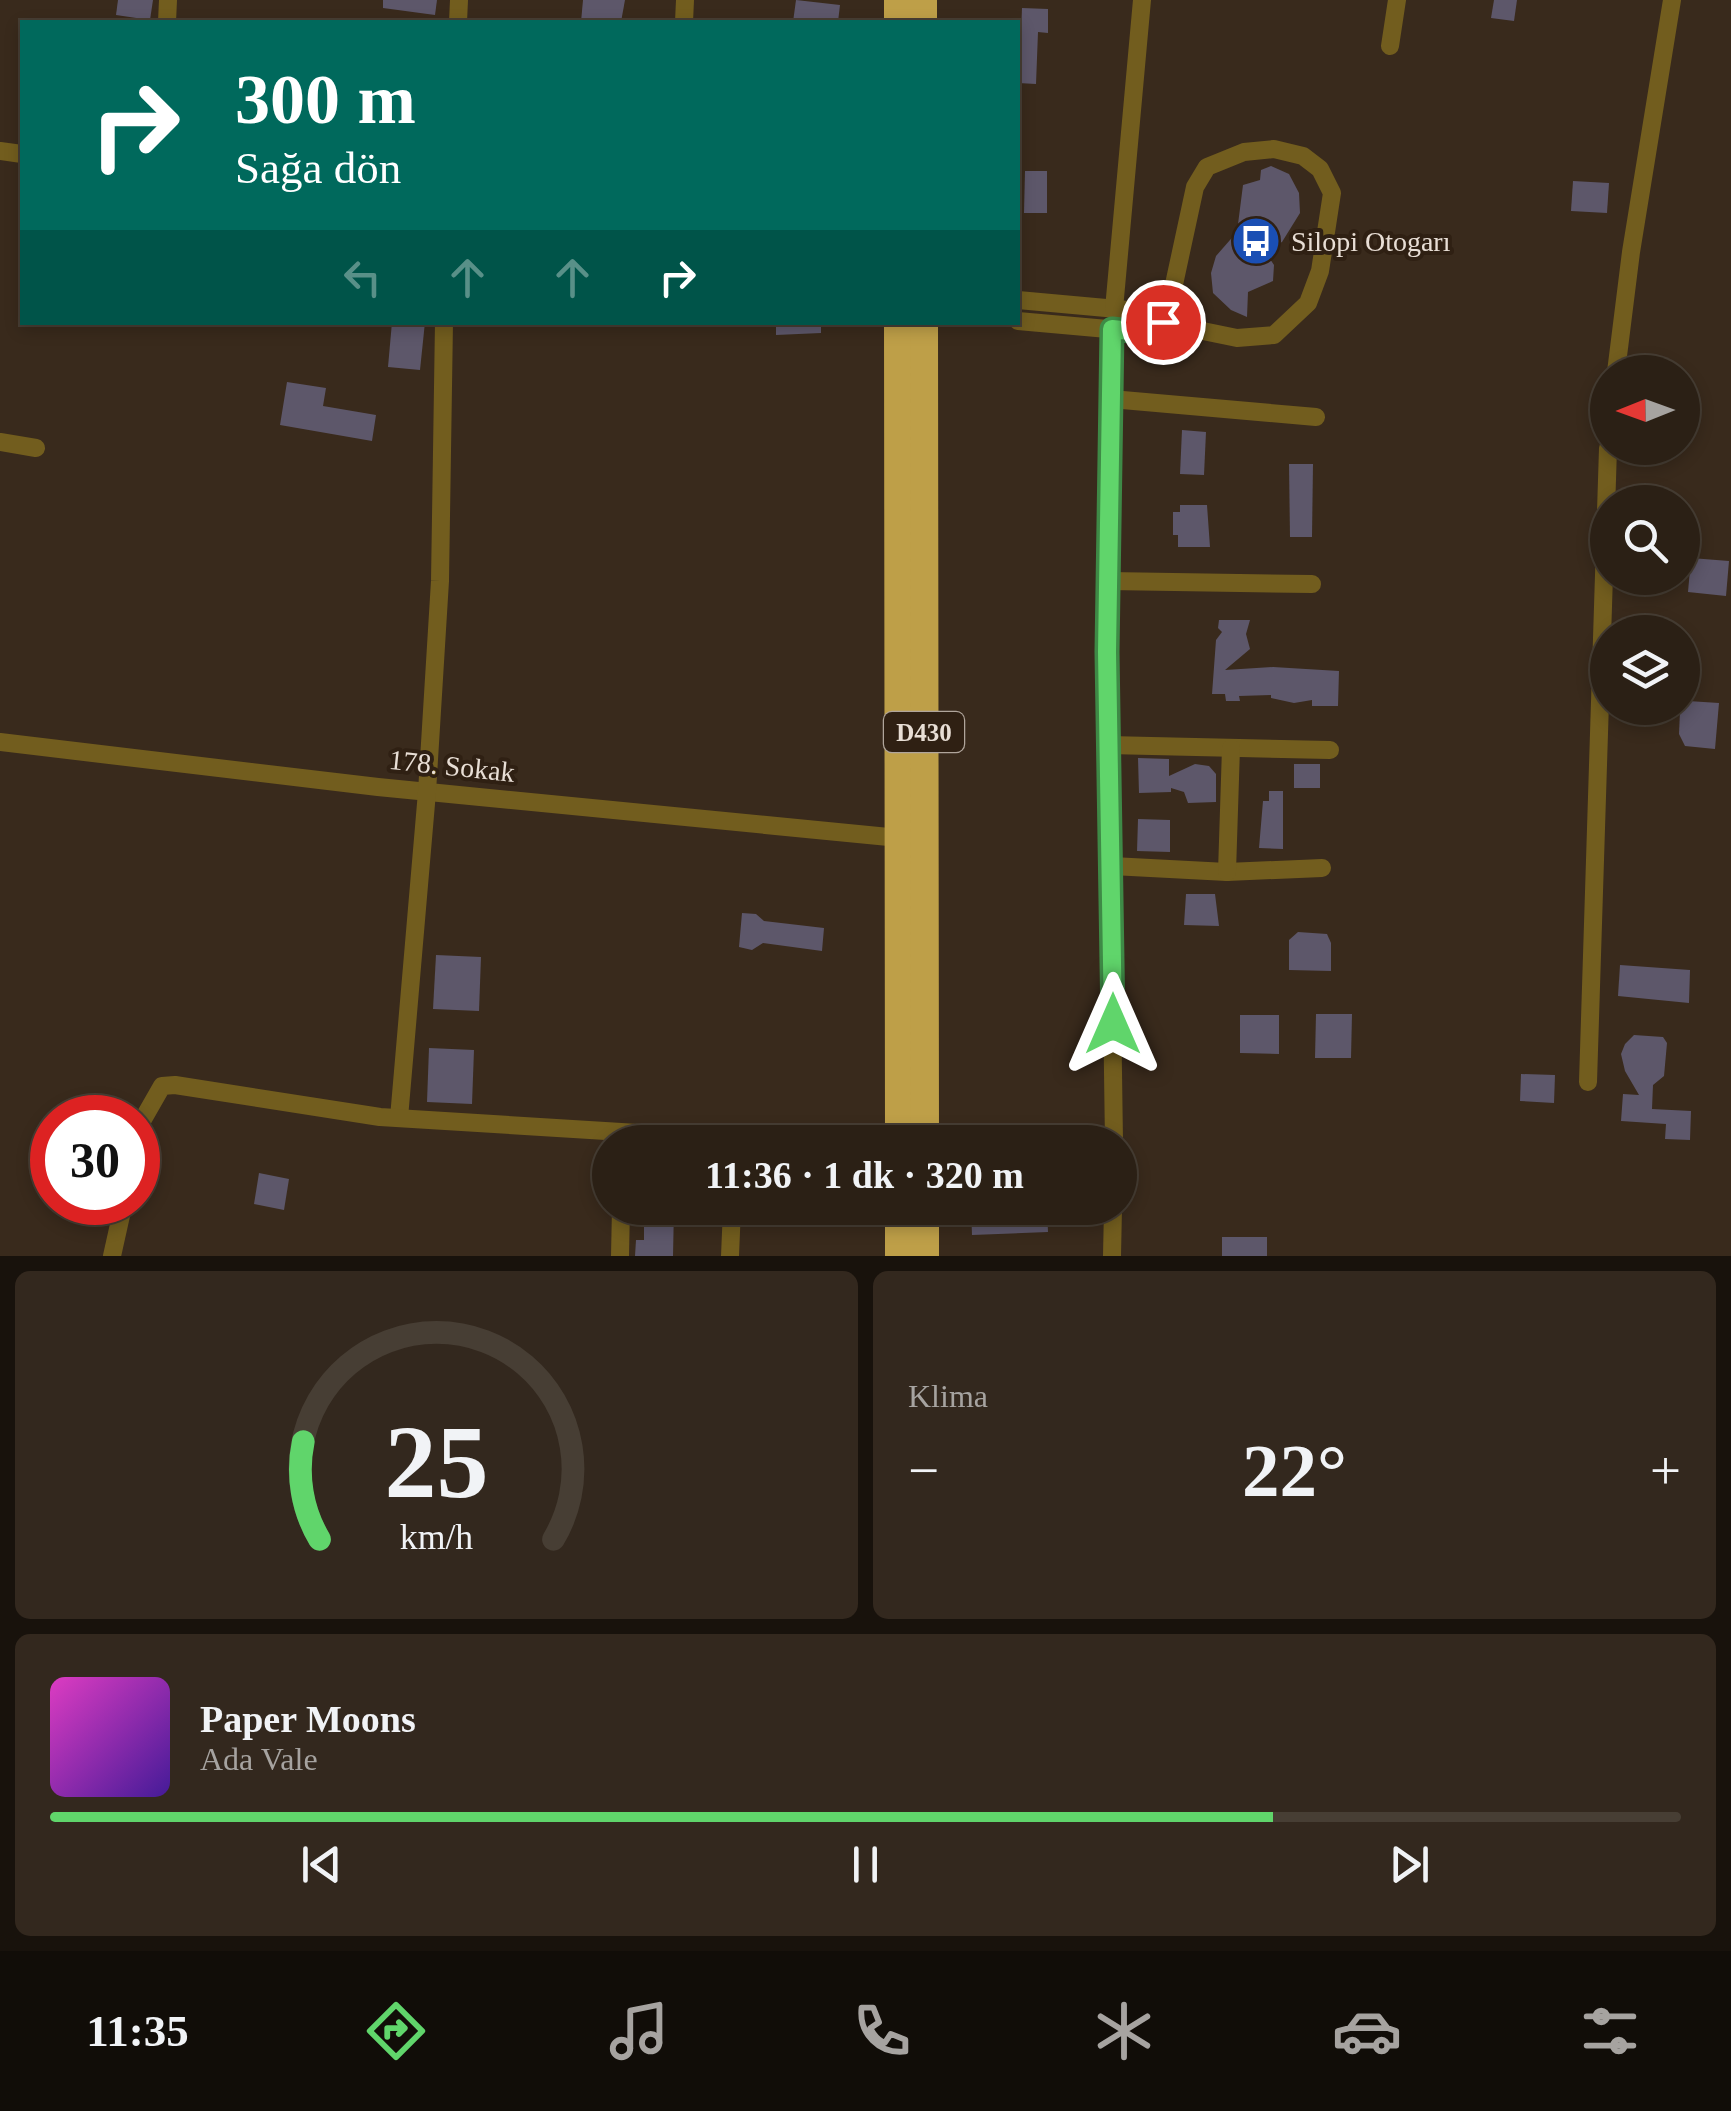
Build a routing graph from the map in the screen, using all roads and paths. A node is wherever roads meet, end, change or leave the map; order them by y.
1 (1142, 0) edge
2 (1397, 0) edge
3 (1672, 0) edge
4 (1390, 46) dead end
5 (1020, 300) edge
6 (1114, 309) junction
7 (1020, 321) edge
8 (1159, 322) junction
9 (444, 325) edge
10 (908, 325) edge
11 (908, 325) edge
12 (1112, 329) junction
13 (1618, 355) edge
14 (1111, 399) junction
15 (1316, 417) dead end
16 (0, 442) edge
17 (36, 448) dead end
18 (1607, 465) edge
19 (1108, 581) junction
20 (1312, 584) dead end
21 (0, 742) edge
22 (1108, 745) junction
23 (1231, 748) junction
24 (1330, 750) dead end
25 (427, 792) junction
26 (899, 838) junction
27 (1112, 866) junction
28 (1322, 868) dead end
29 (1227, 872) junction
30 (1588, 1082) dead end
31 (157, 1095) edge
32 (398, 1118) junction
33 (899, 1125) edge
34 (925, 1125) edge
35 (1114, 1125) edge
36 (592, 1135) edge
37 (119, 1225) edge
38 (621, 1225) edge
39 (731, 1225) edge
40 (899, 1225) edge
41 (925, 1225) edge
42 (1113, 1225) edge
43 (112, 1256) edge
44 (620, 1256) edge
45 (730, 1256) edge
46 (899, 1256) edge
47 (926, 1256) edge
48 (1112, 1256) edge

1 - 6 street
2 - 4 street
3 - 13 street
5 - 6 street
6 - 8 street
7 - 12 street
8 - 8 street
8 - 12 street
9 - 25 street
10 - 26 highway, D430
11 - 34 highway, D430
12 - 14 street
14 - 15 street
14 - 19 street
16 - 17 street
18 - 30 street
19 - 20 street
19 - 22 street
21 - 25 street, 178. Sokak
22 - 23 street
22 - 27 street
23 - 24 street
23 - 29 street
25 - 26 street, 178. Sokak
25 - 32 street
26 - 33 highway, D430
27 - 29 street
27 - 35 street
28 - 29 street
31 - 32 street
32 - 36 street
37 - 43 street
38 - 44 street
39 - 45 street
40 - 46 highway
41 - 47 highway
42 - 48 street

